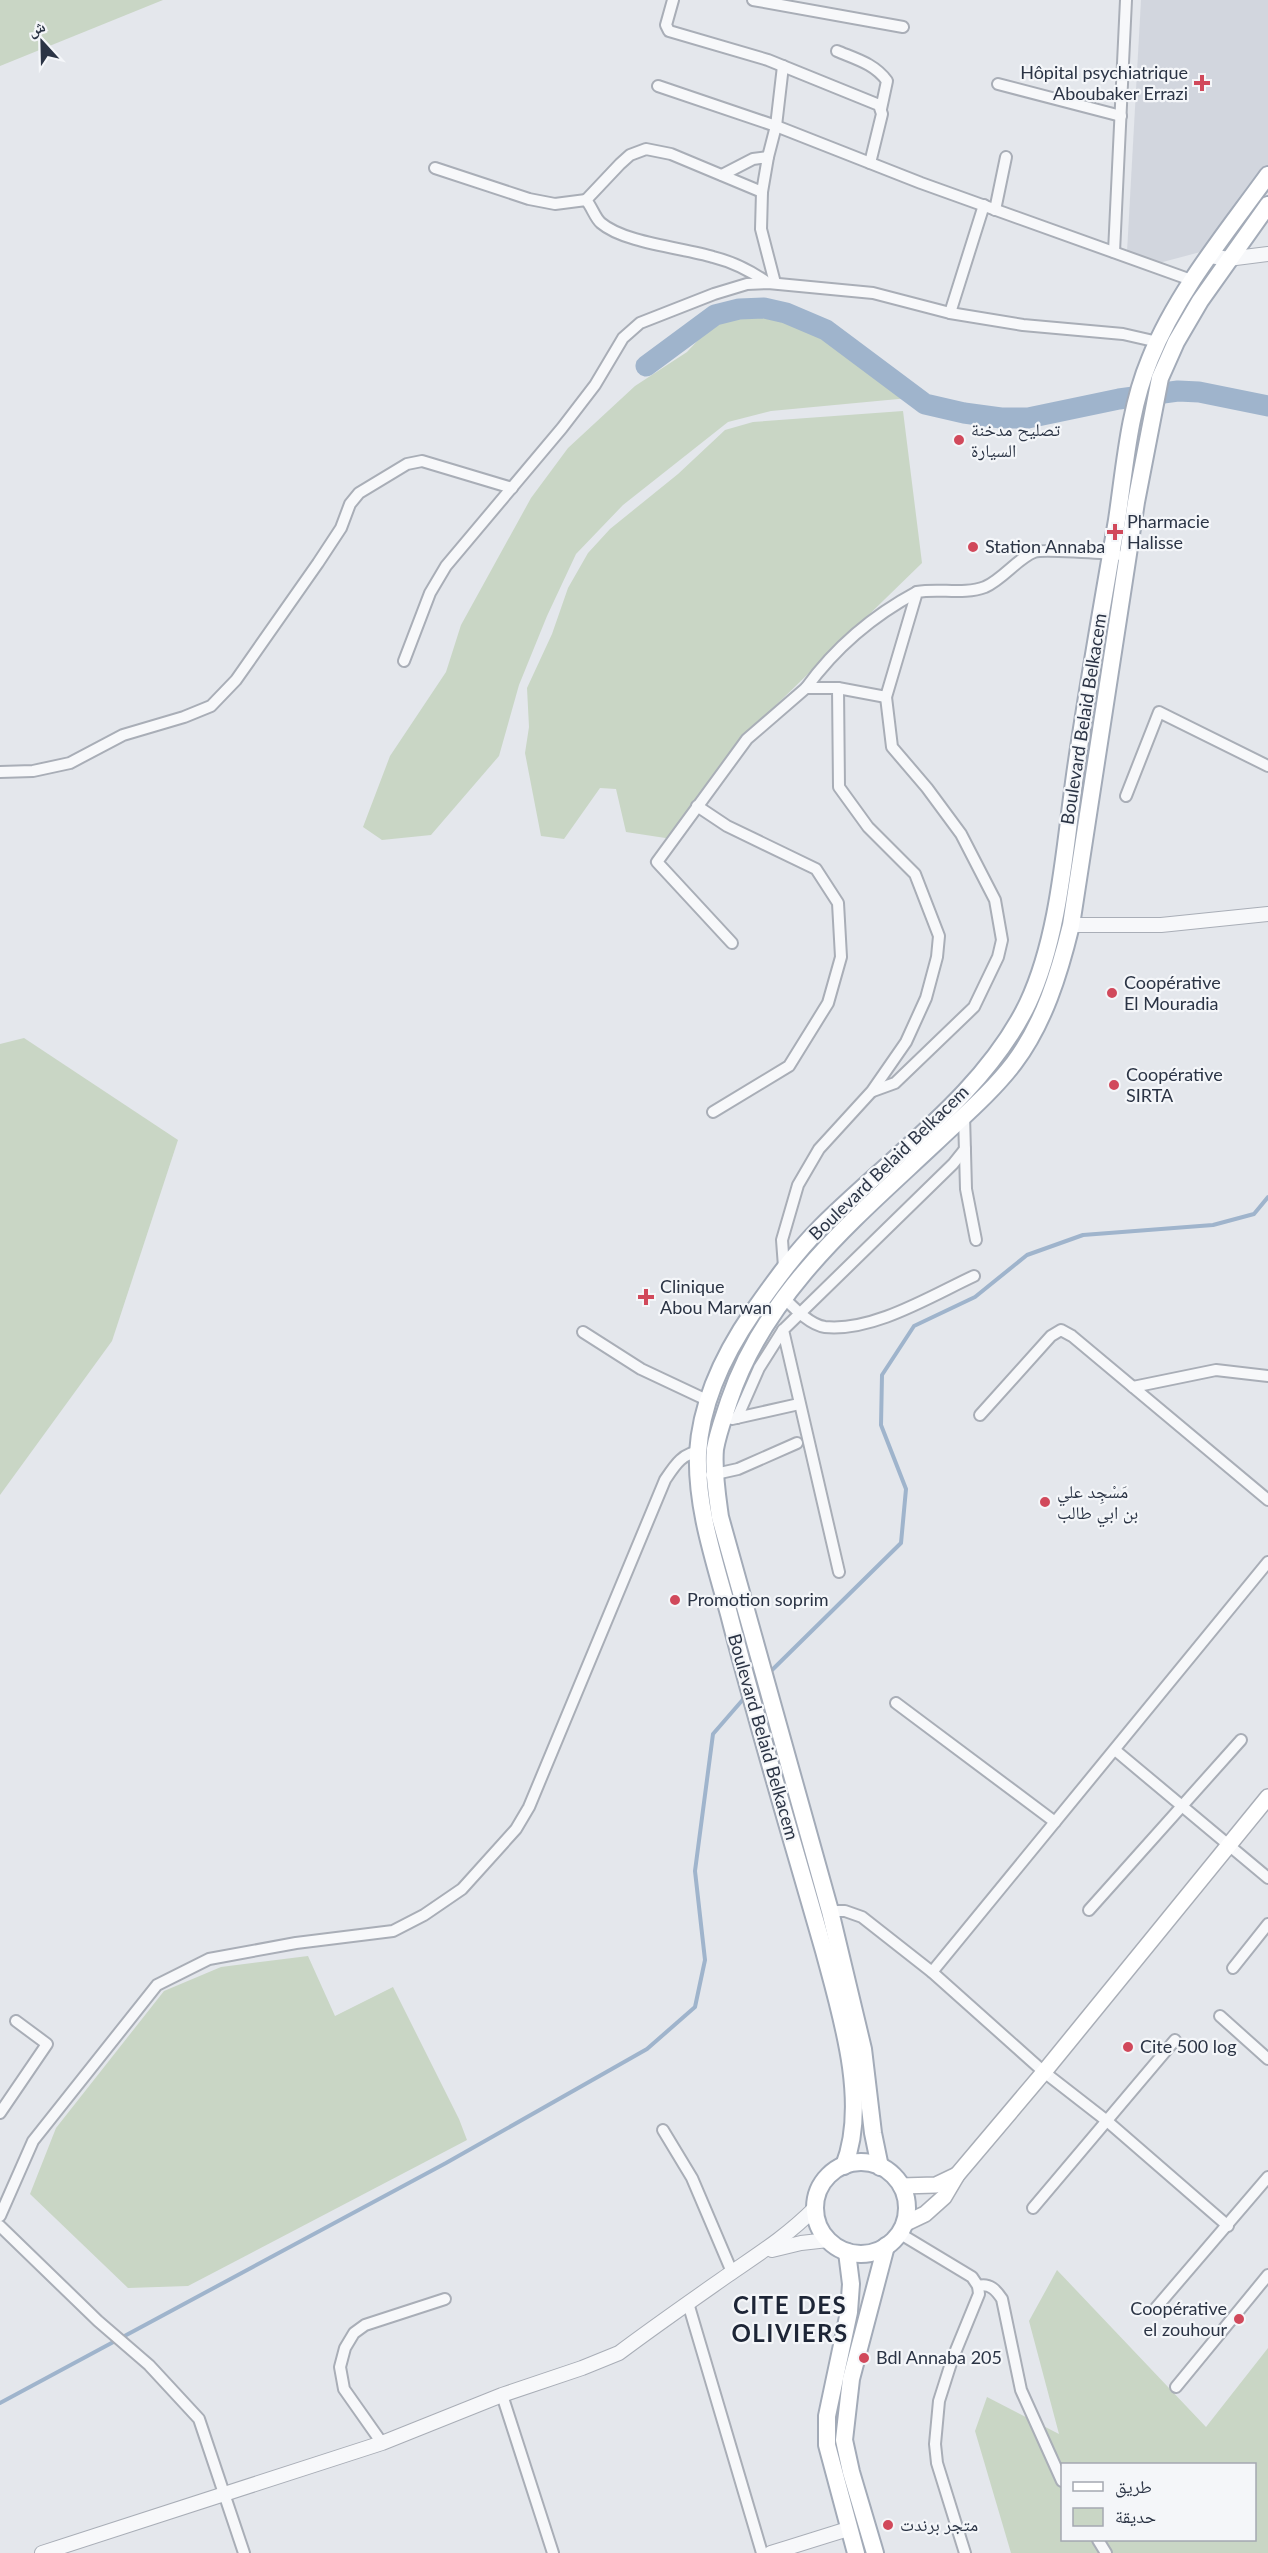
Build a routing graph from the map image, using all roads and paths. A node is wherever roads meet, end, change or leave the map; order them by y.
1 (673, 0) edge
2 (753, 0) edge
3 (1126, 0) edge
4 (903, 27) dead end
5 (837, 51) dead end
6 (783, 66) junction
7 (998, 84) dead end
8 (658, 86) dead end
9 (881, 109) junction
10 (1121, 116) junction
11 (776, 126) junction
12 (768, 157) junction
13 (1006, 157) dead end
14 (870, 163) junction
15 (435, 168) dead end
16 (722, 175) junction
17 (1268, 175) edge
18 (762, 192) junction
19 (586, 200) junction
20 (984, 205) junction
21 (1268, 205) edge
22 (995, 210) junction
23 (1114, 252) junction
24 (1268, 254) edge
25 (1211, 256) junction
26 (1228, 259) junction
27 (1194, 281) junction
28 (771, 283) junction
29 (950, 313) junction
30 (1158, 342) junction
31 (512, 488) junction
32 (1119, 555) junction
33 (917, 592) junction
34 (404, 662) dead end
35 (806, 688) junction
36 (838, 688) junction
37 (886, 697) junction
38 (1268, 766) edge
39 (0, 772) edge
40 (1126, 796) dead end
41 (698, 806) junction
42 (1268, 914) edge
43 (1071, 926) junction
44 (732, 944) dead end
45 (872, 1091) junction
46 (713, 1113) dead end
47 (964, 1115) junction
48 (965, 1149) junction
49 (976, 1240) dead end
50 (784, 1267) junction
51 (974, 1276) dead end
52 (784, 1298) junction
53 (801, 1314) junction
54 (783, 1330) junction
55 (583, 1332) dead end
56 (1268, 1376) edge
57 (1133, 1387) junction
58 (709, 1401) junction
59 (799, 1404) junction
60 (980, 1415) dead end
61 (730, 1419) junction
62 (797, 1443) dead end
63 (707, 1451) junction
64 (707, 1475) junction
65 (1268, 1500) edge
66 (1268, 1562) edge
67 (839, 1572) dead end
68 (896, 1703) dead end
69 (1241, 1740) dead end
70 (1115, 1750) junction
71 (1268, 1797) edge
72 (1182, 1806) junction
73 (1055, 1822) junction
74 (1229, 1845) junction
75 (1268, 1878) edge
76 (1089, 1910) dead end
77 (830, 1911) junction
78 (1268, 1924) edge
79 (1233, 1968) dead end
80 (932, 1972) junction
81 (1220, 2016) dead end
82 (16, 2021) dead end
83 (1175, 2040) dead end
84 (1268, 2059) edge
85 (1044, 2072) junction
86 (0, 2113) edge
87 (1107, 2121) junction
88 (663, 2130) dead end
89 (844, 2166) junction
90 (880, 2167) junction
91 (957, 2175) junction
92 (1268, 2176) edge
93 (901, 2186) junction
94 (815, 2208) junction
95 (1033, 2208) dead end
96 (0, 2216) edge
97 (0, 2226) edge
98 (1228, 2226) junction
99 (901, 2228) junction
100 (828, 2240) junction
101 (886, 2246) junction
102 (847, 2252) junction
103 (761, 2254) junction
104 (732, 2272) junction
105 (1268, 2275) edge
106 (978, 2286) junction
107 (445, 2300) dead end
108 (688, 2303) junction
109 (1155, 2309) dead end
110 (1176, 2387) dead end
111 (502, 2395) junction
112 (382, 2443) junction
113 (1061, 2479) edge
114 (223, 2493) junction
115 (848, 2529) junction
116 (42, 2553) edge
117 (244, 2553) edge
118 (553, 2553) edge
119 (762, 2553) edge
120 (771, 2553) edge
121 (856, 2553) edge
122 (875, 2553) edge
123 (965, 2553) edge

1 - 6 street
2 - 4 street
3 - 10 street
5 - 9 street
6 - 9 street
6 - 11 street
7 - 10 street
8 - 11 street
9 - 14 street
10 - 23 street
11 - 12 street
11 - 14 street
12 - 16 street
12 - 18 street
13 - 22 street
14 - 20 street
15 - 19 street
16 - 18 street
16 - 19 street
17 - 25 main road, Boulevard Belaid Belkacem
18 - 28 street
19 - 28 street
20 - 22 street
20 - 29 street
21 - 26 main road, Boulevard Belaid Belkacem
22 - 23 street
23 - 27 street
24 - 26 street
25 - 26 street
25 - 27 main road, Boulevard Belaid Belkacem
26 - 32 main road, Boulevard Belaid Belkacem
27 - 30 main road, Boulevard Belaid Belkacem
28 - 29 street
28 - 31 street
29 - 30 street
30 - 32 main road, Boulevard Belaid Belkacem
31 - 34 street
31 - 39 street
32 - 33 street
32 - 43 main road, Boulevard Belaid Belkacem
32 - 50 main road, Boulevard Belaid Belkacem
33 - 35 street
33 - 37 street
35 - 36 street
35 - 41 street
36 - 37 street
36 - 45 street
37 - 45 street
38 - 40 street
41 - 44 street
41 - 46 street
42 - 43 street
43 - 47 main road, Boulevard Belaid Belkacem
45 - 50 street
47 - 48 street
47 - 52 main road, Boulevard Belaid Belkacem
48 - 49 street
48 - 53 street
50 - 58 main road, Boulevard Belaid Belkacem
51 - 53 street
52 - 53 street
52 - 61 main road, Boulevard Belaid Belkacem
53 - 54 street
54 - 59 street
54 - 61 street
55 - 58 street
56 - 57 street
57 - 60 street
57 - 65 street
58 - 63 main road, Boulevard Belaid Belkacem
59 - 61 street
59 - 67 street
61 - 63 main road, Boulevard Belaid Belkacem
62 - 64 street
63 - 64 main road, Boulevard Belaid Belkacem
63 - 96 street
64 - 77 main road, Boulevard Belaid Belkacem
64 - 89 main road, Boulevard Belaid Belkacem
66 - 70 street
68 - 73 street
69 - 72 street
70 - 72 street
70 - 73 street
71 - 74 main road
72 - 74 street
72 - 76 street
73 - 80 street
74 - 75 street
74 - 85 main road
77 - 80 street
77 - 90 main road, Boulevard Belaid Belkacem
78 - 79 street
80 - 85 street
81 - 84 street
82 - 86 street
83 - 87 street
85 - 87 street
85 - 91 main road
87 - 95 street
87 - 98 street
88 - 104 street
89 - 90 main road
89 - 94 main road
90 - 93 main road
91 - 93 main road
91 - 99 main road
92 - 98 street
93 - 99 main road
94 - 100 main road
94 - 103 street
97 - 114 street
98 - 109 street
99 - 101 main road
99 - 106 street
100 - 102 main road
100 - 103 street
101 - 102 main road
101 - 122 main road
102 - 115 main road
103 - 104 street
104 - 108 street
105 - 110 street
106 - 113 street
106 - 123 street
107 - 112 street
108 - 111 street
108 - 119 street
111 - 112 street
111 - 118 street
112 - 114 street
114 - 116 street
114 - 117 street
115 - 120 street
115 - 121 main road

